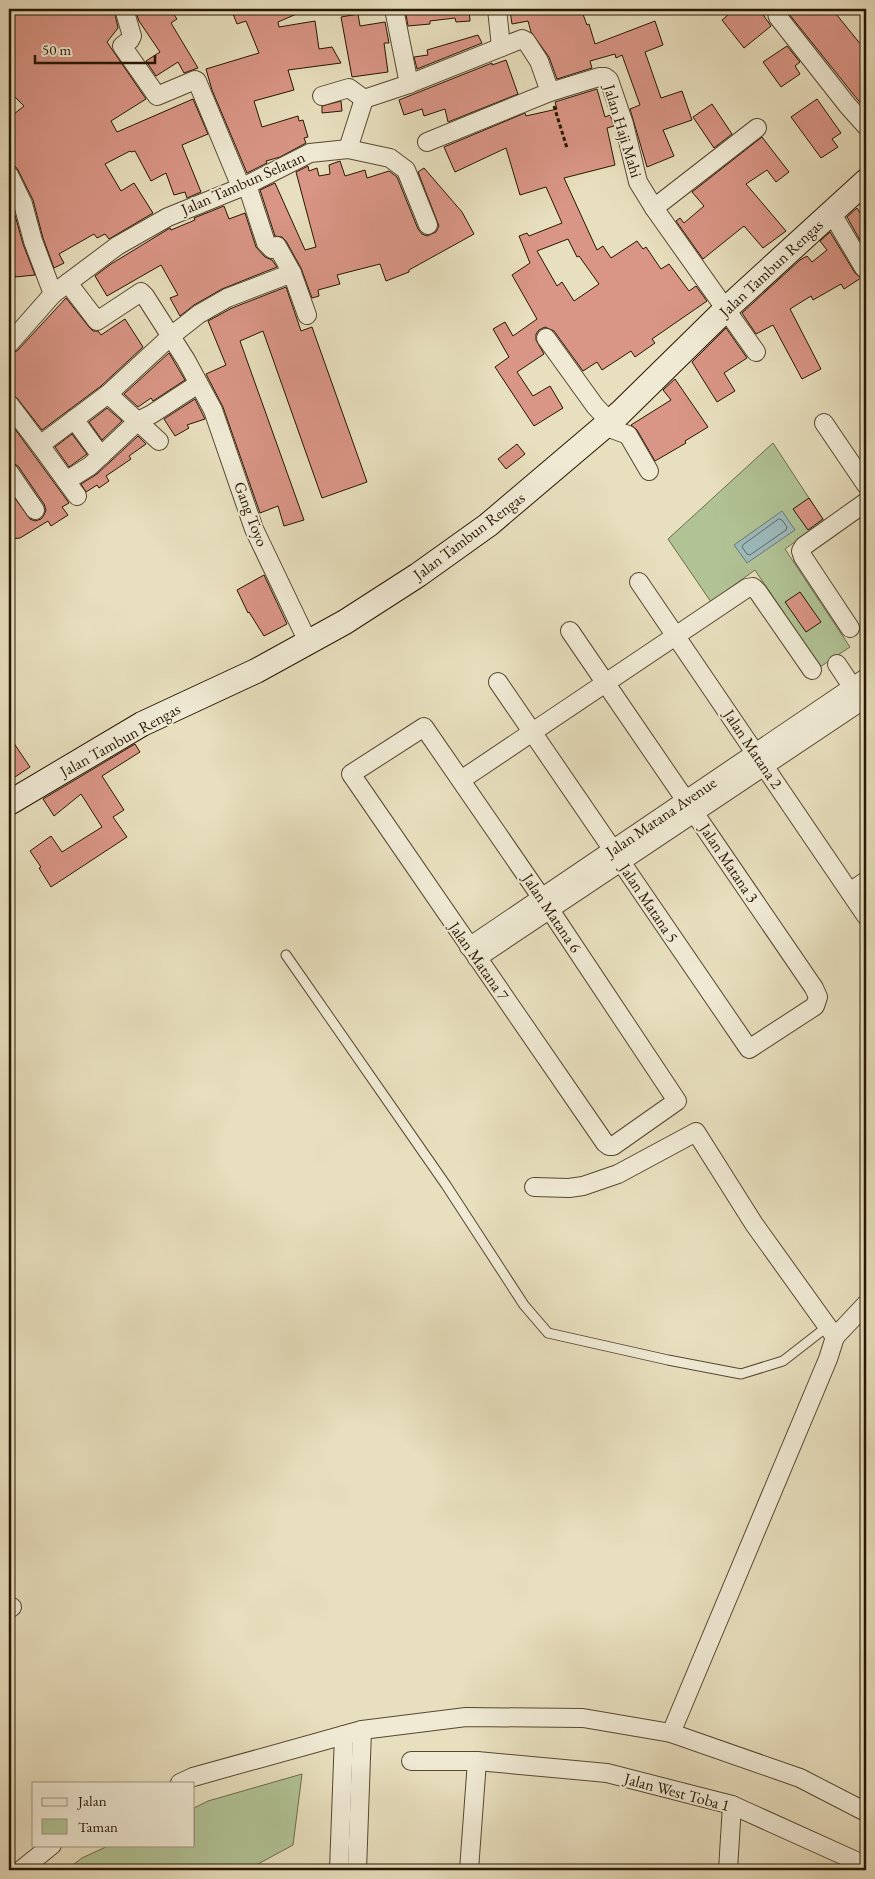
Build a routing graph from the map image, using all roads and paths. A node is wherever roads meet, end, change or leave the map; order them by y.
1 (124, 9) edge
2 (394, 9) edge
3 (497, 9) edge
4 (777, 10) edge
5 (501, 47) junction
6 (409, 84) junction
7 (550, 92) junction
8 (322, 96) dead end
9 (364, 99) junction
10 (866, 126) edge
11 (757, 128) dead end
12 (427, 142) dead end
13 (567, 148) dead end
14 (348, 149) junction
15 (9, 175) edge
16 (866, 182) edge
17 (244, 186) junction
18 (16, 208) edge
19 (654, 208) junction
20 (831, 212) junction
21 (428, 225) dead end
22 (864, 268) dead end
23 (292, 273) junction
24 (68, 283) junction
25 (53, 294) junction
26 (723, 305) junction
27 (307, 315) dead end
28 (171, 336) junction
29 (546, 338) dead end
30 (9, 344) edge
31 (756, 352) dead end
32 (198, 384) junction
33 (108, 394) junction
34 (9, 404) edge
35 (604, 418) junction
36 (74, 419) junction
37 (138, 421) junction
38 (824, 423) dead end
39 (160, 441) dead end
40 (40, 445) junction
41 (102, 456) junction
42 (649, 471) dead end
43 (9, 472) edge
44 (66, 481) junction
45 (866, 485) edge
46 (77, 496) dead end
47 (866, 502) edge
48 (35, 510) dead end
49 (639, 582) dead end
50 (850, 628) dead end
51 (302, 631) junction
52 (570, 631) dead end
53 (676, 635) junction
54 (836, 664) dead end
55 (812, 670) dead end
56 (498, 682) dead end
57 (606, 682) junction
58 (863, 695) edge
59 (532, 732) junction
60 (760, 760) junction
61 (351, 774) joint
62 (461, 780) junction
63 (9, 803) edge
64 (690, 806) junction
65 (617, 856) junction
66 (866, 881) edge
67 (850, 892) junction
68 (545, 904) junction
69 (866, 916) edge
70 (473, 952) junction
71 (286, 955) dead end
72 (748, 1049) joint
73 (609, 1146) joint
74 (534, 1187) dead end
75 (866, 1304) edge
76 (831, 1331) junction
77 (362, 1730) junction
78 (671, 1733) junction
79 (344, 1735) junction
80 (411, 1761) dead end
81 (477, 1761) junction
82 (182, 1782) edge
83 (732, 1806) junction
84 (866, 1812) edge
85 (51, 1846) edge
86 (21, 1870) edge
87 (339, 1870) edge
88 (357, 1870) edge
89 (469, 1870) edge
90 (726, 1870) edge
91 (860, 1870) edge

1 - 17 street
2 - 6 street
3 - 5 street
4 - 10 street
5 - 6 street
5 - 7 street
6 - 9 street
7 - 12 street
7 - 13 path
7 - 19 street, Jalan Haji Mahi
8 - 9 street
9 - 14 street
11 - 19 street
14 - 17 street, Jalan Tambun Selatan
14 - 21 street, Jalan Tambun Selatan
15 - 18 street
16 - 20 street, Jalan Tambun Rengas
17 - 23 street
17 - 24 street, Jalan Tambun Selatan
18 - 25 street
19 - 26 street, Jalan Haji Mahi
20 - 22 street
20 - 26 street, Jalan Tambun Rengas
23 - 27 street
23 - 28 street
24 - 25 street, Jalan Tambun Selatan
24 - 28 street, Gang Toyo
25 - 30 street, Jalan Tambun Selatan
26 - 31 street, Jalan Haji Mahi
26 - 35 street, Jalan Tambun Rengas
28 - 32 street, Gang Toyo
28 - 33 street
29 - 35 street
32 - 37 street
32 - 51 street, Gang Toyo
33 - 36 street
33 - 37 street
34 - 40 street
35 - 42 street
35 - 51 street, Jalan Tambun Rengas
36 - 40 street
36 - 41 street
37 - 39 street
37 - 41 street
38 - 45 street
40 - 44 street
41 - 44 street
43 - 48 street
44 - 46 street
47 - 50 street
49 - 53 street, Jalan Matana 2
51 - 63 street, Jalan Tambun Rengas
52 - 57 street, Jalan Matana 3
53 - 55 street
53 - 57 street
53 - 60 street, Jalan Matana 2
54 - 58 street
56 - 59 street, Jalan Matana 5
57 - 59 street
57 - 64 street, Jalan Matana 3
58 - 60 street, Jalan Matana Avenue
59 - 62 street
59 - 65 street, Jalan Matana 5
60 - 64 street, Jalan Matana Avenue
60 - 67 street, Jalan Matana 2
61 - 62 street, Jalan Matana 6
61 - 70 street, Jalan Matana 7
62 - 68 street, Jalan Matana 6
64 - 65 street, Jalan Matana Avenue
64 - 72 street, Jalan Matana 3
65 - 68 street, Jalan Matana Avenue
65 - 72 street, Jalan Matana 5
66 - 67 street
67 - 69 street, Jalan Matana 2
68 - 70 street, Jalan Matana Avenue
68 - 73 street, Jalan Matana 6
70 - 73 street, Jalan Matana 7
71 - 76 lane
74 - 76 street
75 - 76 street
76 - 78 street
77 - 78 street
77 - 79 street
77 - 88 street
78 - 84 street
79 - 82 street
79 - 87 street
80 - 81 street, Jalan West Toba 1
81 - 83 street, Jalan West Toba 1
81 - 89 street
83 - 90 street
83 - 91 street, Jalan West Toba 1
85 - 86 street

